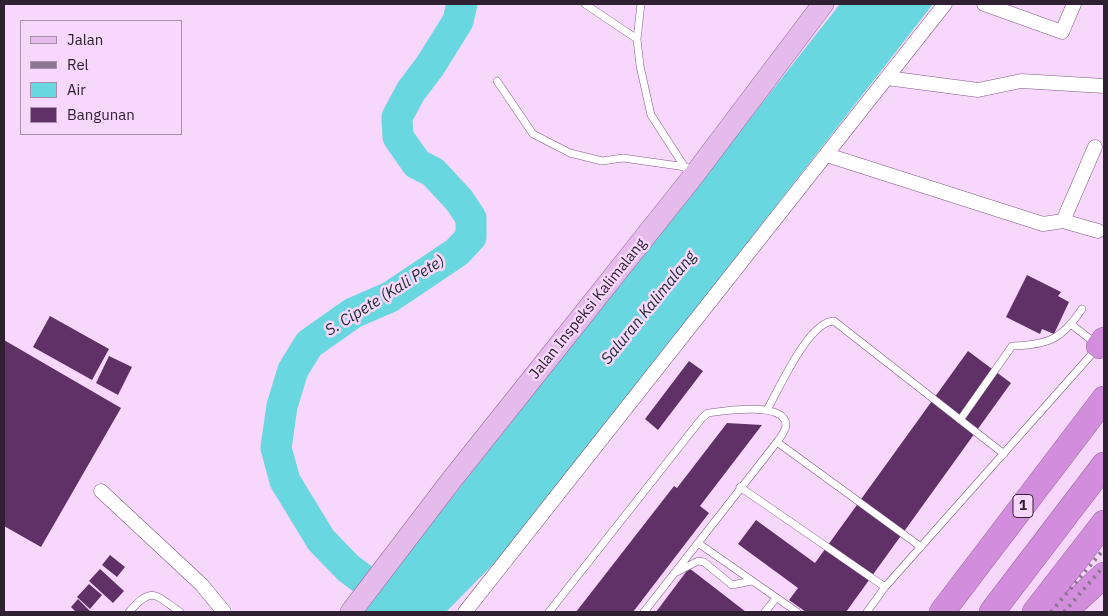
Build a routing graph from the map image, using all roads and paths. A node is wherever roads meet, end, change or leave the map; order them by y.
1 (585, 4) edge
2 (641, 4) edge
3 (823, 4) edge
4 (945, 4) edge
5 (984, 4) edge
6 (1074, 4) edge
7 (637, 39) junction
8 (887, 78) junction
9 (497, 81) dead end
10 (1104, 86) edge
11 (1095, 147) dead end
12 (827, 155) junction
13 (688, 174) junction
14 (1063, 221) junction
15 (1098, 231) dead end
16 (1082, 309) dead end
17 (1072, 325) junction
18 (1102, 343) edge
19 (1104, 399) edge
20 (768, 408) junction
21 (1104, 419) edge
22 (960, 420) junction
23 (777, 442) junction
24 (1004, 454) junction
25 (1104, 465) edge
26 (740, 487) junction
27 (101, 491) dead end
28 (1104, 523) edge
29 (698, 543) junction
30 (921, 547) junction
31 (674, 573) junction
32 (1104, 575) edge
33 (752, 581) junction
34 (885, 587) junction
35 (776, 598) junction
36 (129, 612) edge
37 (180, 612) edge
38 (224, 612) edge
39 (351, 612) edge
40 (465, 612) edge
41 (549, 612) edge
42 (644, 612) edge
43 (765, 612) edge
44 (797, 612) edge
45 (867, 612) edge
46 (942, 612) edge
47 (958, 612) edge
48 (992, 612) edge
49 (1036, 612) edge
50 (1064, 612) edge

1 - 7 lane
2 - 7 lane
3 - 13 main road, Jalan Inspeksi Kalimalang
4 - 8 street
5 - 6 street
7 - 13 lane
8 - 10 street
8 - 12 street
9 - 13 lane
11 - 14 street
12 - 14 street
12 - 40 street
13 - 39 main road, Jalan Inspeksi Kalimalang
14 - 15 street
16 - 17 lane
17 - 18 lane
17 - 22 lane
18 - 24 lane
19 - 46 highway, 1
20 - 22 lane
20 - 23 lane
20 - 41 lane
21 - 47 highway, 1
22 - 24 lane
23 - 26 lane
23 - 30 lane
24 - 30 lane
25 - 48 highway
26 - 29 lane
26 - 34 lane
27 - 38 street
28 - 49 highway
29 - 31 lane
29 - 33 lane
30 - 34 lane
31 - 33 lane
31 - 42 lane
32 - 50 highway
33 - 35 lane
34 - 45 lane
35 - 43 lane
35 - 44 lane
36 - 37 lane

